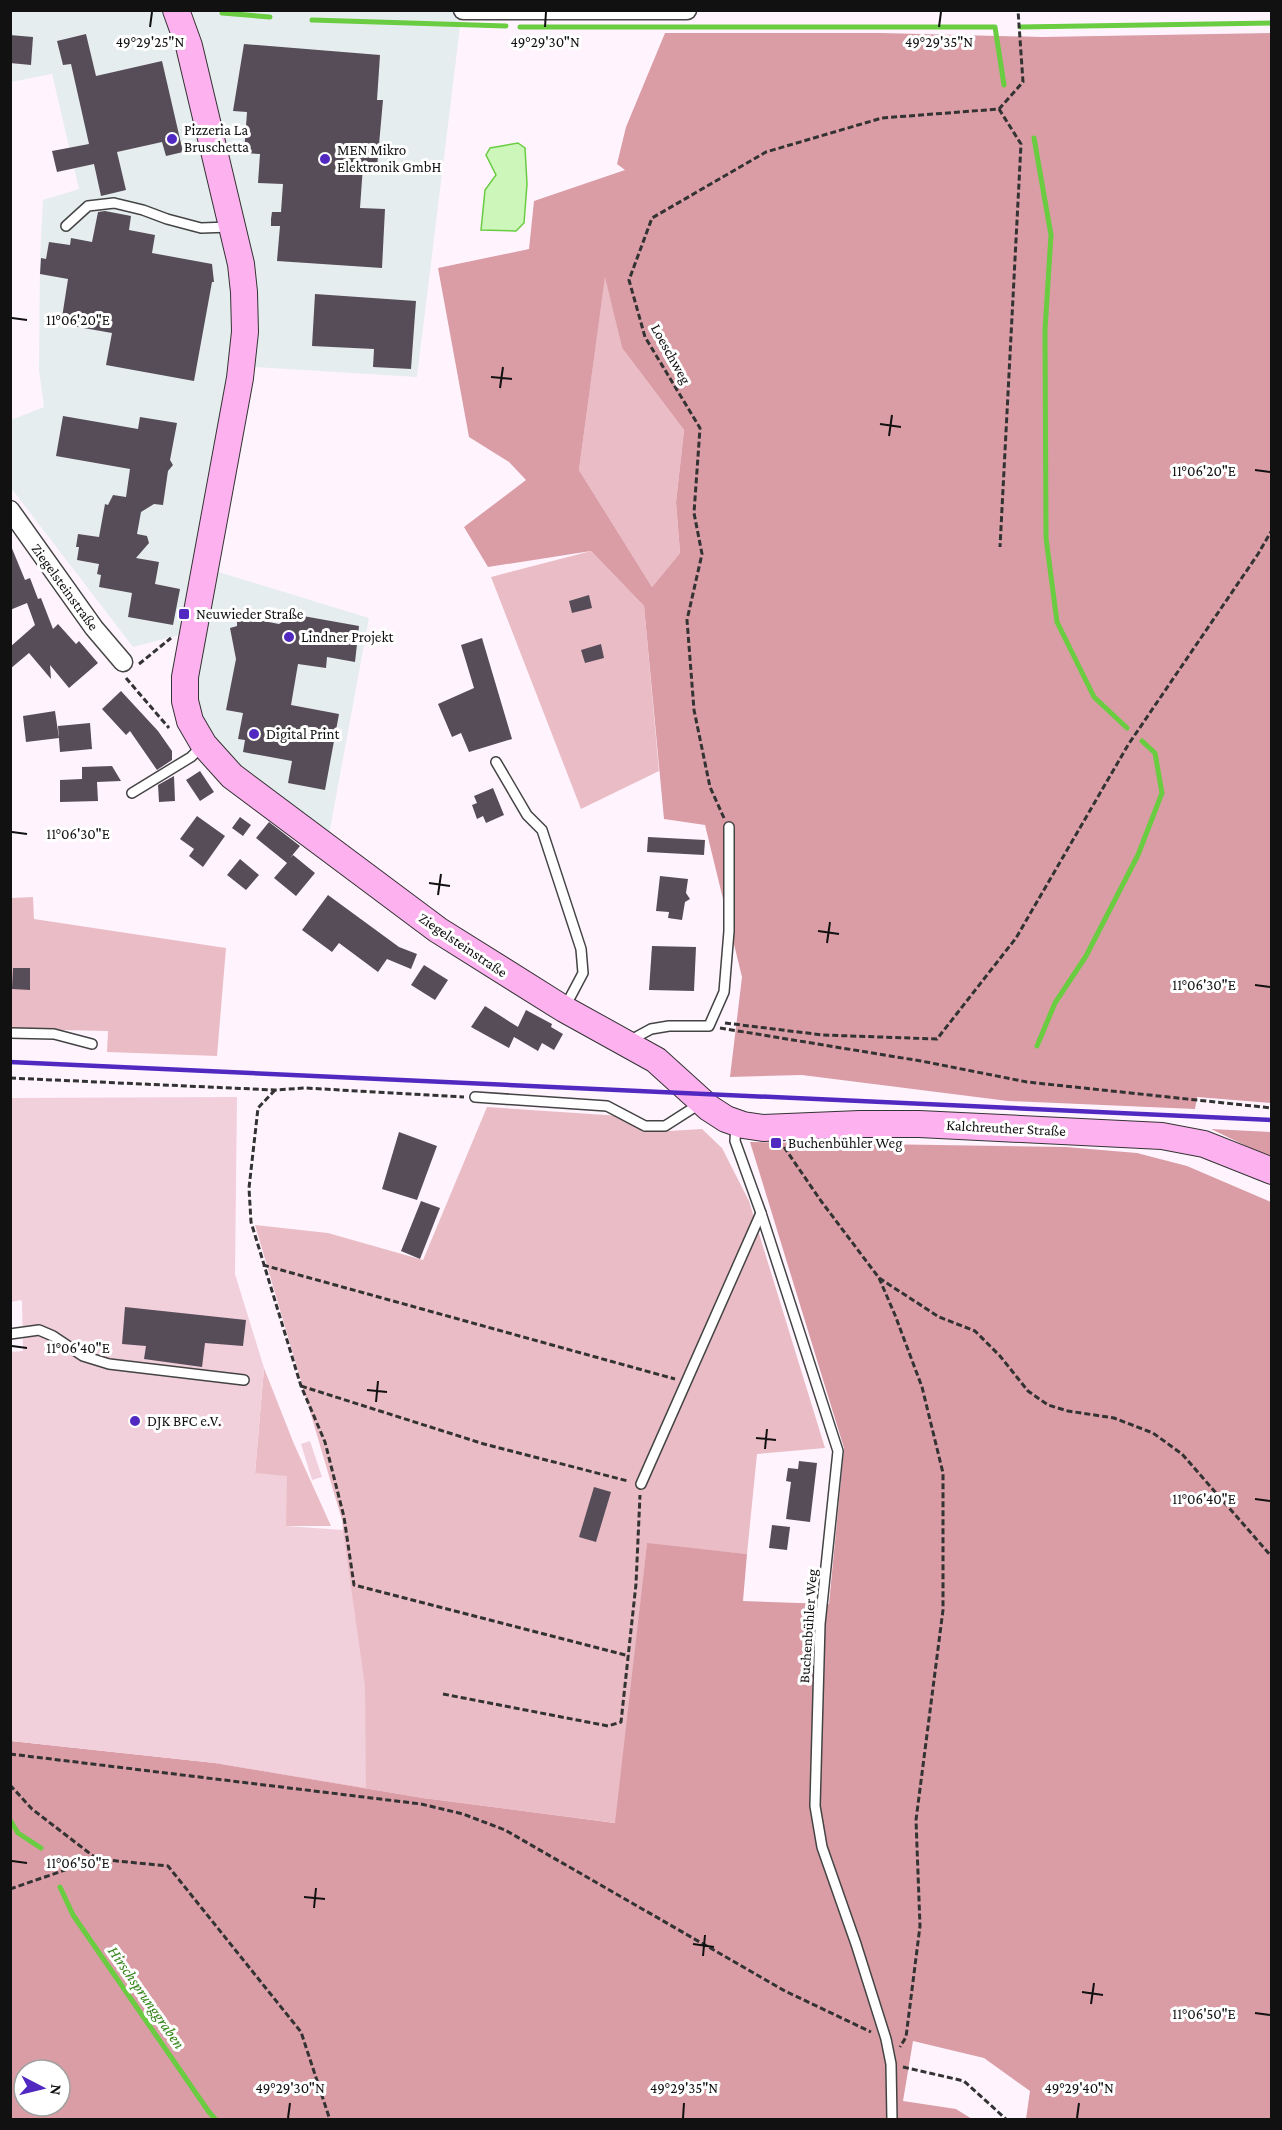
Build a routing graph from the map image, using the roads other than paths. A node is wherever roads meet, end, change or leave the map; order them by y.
1 (176, 10) edge
2 (463, 10) edge
3 (687, 10) edge
4 (66, 226) dead end
5 (232, 227) junction
6 (10, 510) edge
7 (124, 669) road end
8 (204, 745) junction
9 (496, 762) dead end
10 (132, 793) dead end
11 (729, 827) road end
12 (564, 1009) junction
13 (10, 1033) edge
14 (627, 1042) junction
15 (92, 1044) dead end
16 (475, 1097) road end
17 (702, 1102) junction
18 (736, 1123) junction
19 (1272, 1171) edge
20 (761, 1213) junction
21 (10, 1334) edge
22 (244, 1380) dead end
23 (641, 1484) road end
24 (892, 2120) edge

1 - 5 street
2 - 3 street
4 - 5 lane
5 - 8 street
6 - 7 street, Ziegelsteinstraße
8 - 10 lane
8 - 12 street, Ziegelsteinstraße
9 - 12 lane
11 - 14 lane
12 - 14 street, Ziegelsteinstraße
13 - 15 lane
14 - 17 street, Ziegelsteinstraße
16 - 17 lane
17 - 18 street, Ziegelsteinstraße
18 - 19 street, Kalchreuther Straße
18 - 20 lane, Buchenbühler Weg
20 - 23 lane
20 - 24 lane, Buchenbühler Weg
21 - 22 lane

